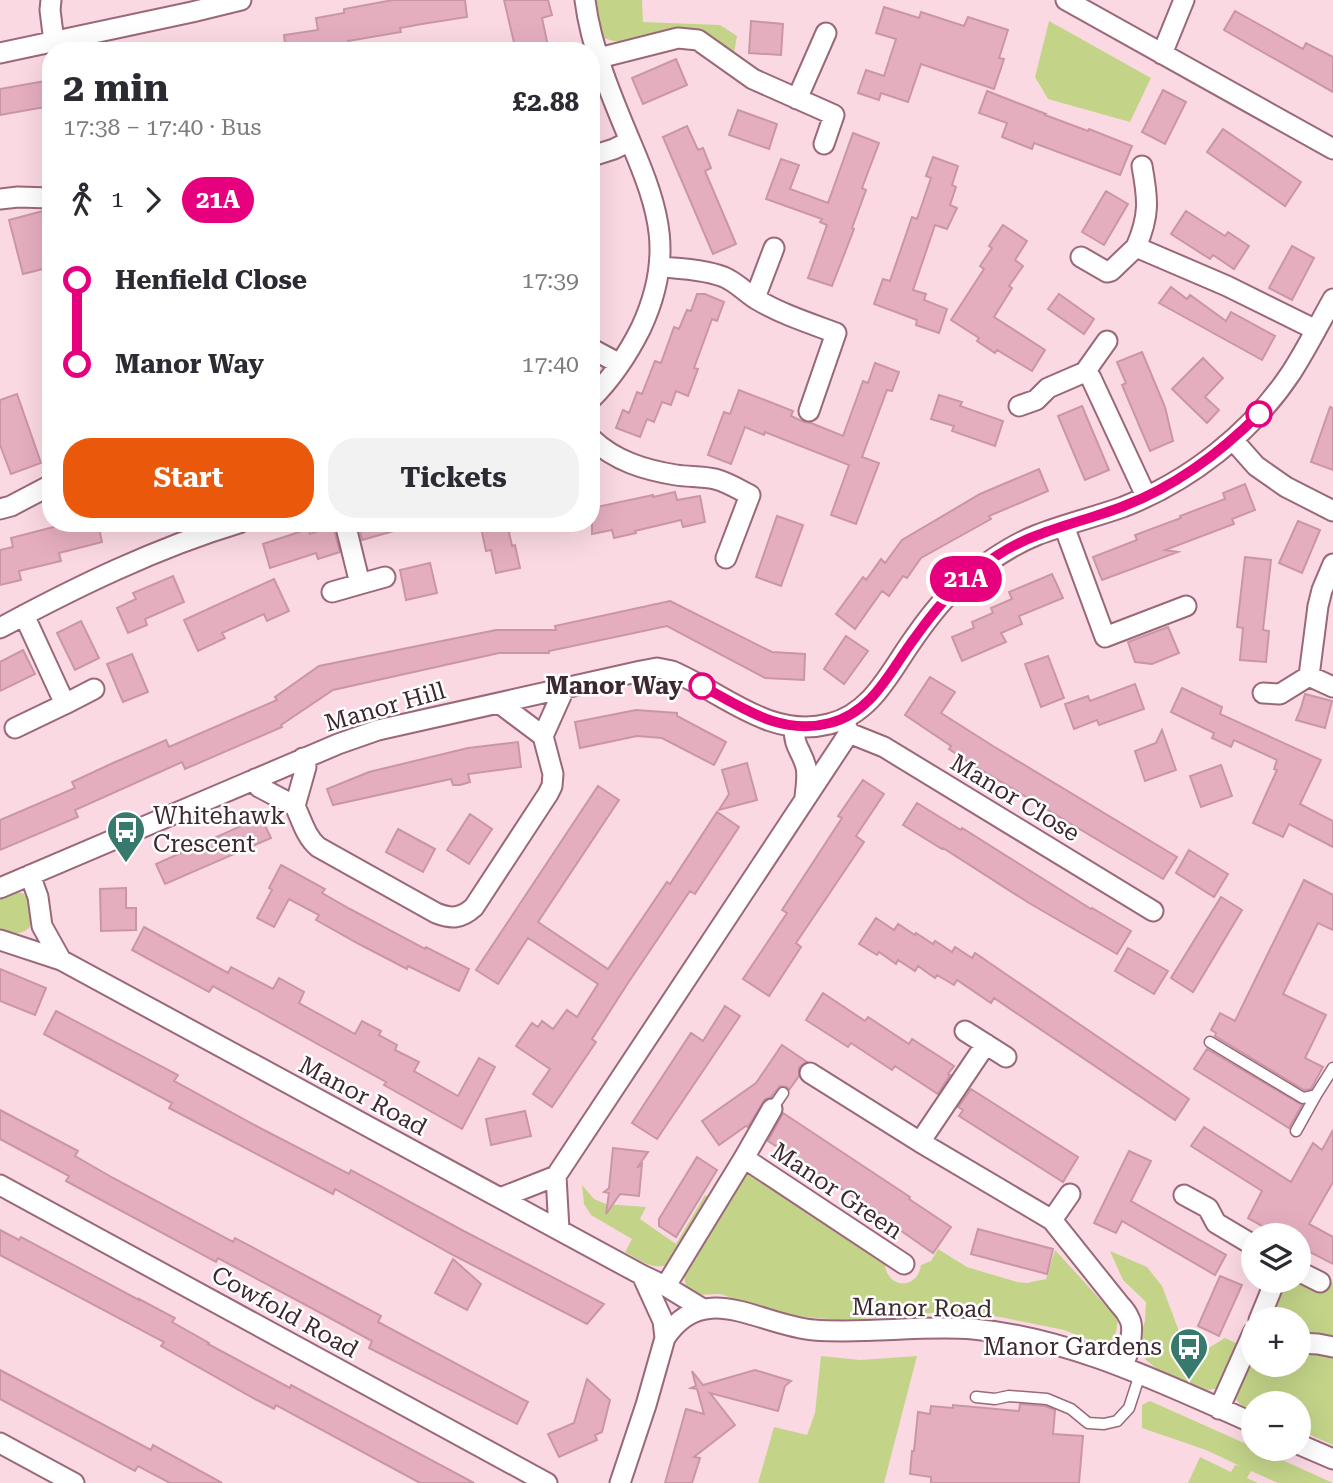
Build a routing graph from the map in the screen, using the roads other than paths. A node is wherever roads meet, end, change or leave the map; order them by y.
1 (51, 0) edge
2 (241, 0) edge
3 (585, 0) edge
4 (1066, 0) edge
5 (1184, 0) edge
6 (826, 33) dead end
7 (54, 42) joint
8 (594, 42) edge
9 (42, 44) edge
10 (0, 52) edge
11 (1162, 54) junction
12 (600, 58) edge
13 (600, 61) edge
14 (797, 99) junction
15 (630, 141) junction
16 (824, 144) dead end
17 (1333, 149) edge
18 (600, 153) edge
19 (1142, 166) dead end
20 (42, 198) edge
21 (0, 199) edge
22 (1136, 247) junction
23 (774, 248) dead end
24 (1081, 257) dead end
25 (659, 267) junction
26 (755, 298) junction
27 (1333, 299) edge
28 (1316, 330) junction
29 (1107, 341) dead end
30 (600, 353) edge
31 (620, 364) junction
32 (1084, 372) junction
33 (600, 389) edge
34 (1019, 406) dead end
35 (809, 411) dead end
36 (1233, 440) junction
37 (600, 447) edge
38 (42, 490) edge
39 (1146, 496) junction
40 (0, 509) edge
41 (1333, 511) edge
42 (1064, 526) junction
43 (196, 532) edge
44 (347, 532) edge
45 (726, 558) dead end
46 (1333, 564) edge
47 (385, 577) dead end
48 (360, 584) junction
49 (332, 592) dead end
50 (1186, 606) dead end
51 (24, 615) junction
52 (0, 628) edge
53 (1309, 676) junction
54 (1333, 687) edge
55 (94, 689) dead end
56 (564, 689) junction
57 (1263, 693) dead end
58 (499, 703) junction
59 (65, 704) junction
60 (847, 726) junction
61 (794, 727) junction
62 (15, 728) dead end
63 (543, 736) junction
64 (303, 758) junction
65 (255, 779) junction
66 (804, 801) junction
67 (295, 806) junction
68 (30, 875) junction
69 (0, 888) edge
70 (1153, 911) dead end
71 (0, 940) edge
72 (61, 960) junction
73 (965, 1031) dead end
74 (1210, 1042) dead end
75 (986, 1044) junction
76 (1006, 1057) dead end
77 (1333, 1068) edge
78 (810, 1073) dead end
79 (1316, 1095) junction
80 (778, 1101) dead end
81 (1296, 1131) dead end
82 (920, 1142) junction
83 (744, 1158) junction
84 (556, 1176) junction
85 (0, 1185) edge
86 (1070, 1195) dead end
87 (1184, 1195) dead end
88 (500, 1198) junction
89 (1052, 1220) junction
90 (559, 1230) junction
91 (1241, 1238) edge
92 (904, 1264) dead end
93 (642, 1275) junction
94 (1311, 1278) edge
95 (1320, 1282) dead end
96 (667, 1287) junction
97 (703, 1309) junction
98 (665, 1338) junction
99 (1311, 1344) edge
100 (1333, 1347) edge
101 (1241, 1362) edge
102 (1132, 1371) junction
103 (975, 1397) dead end
104 (1219, 1409) junction
105 (1241, 1418) edge
106 (0, 1443) edge
107 (1311, 1450) edge
108 (1333, 1459) edge
109 (74, 1483) edge
110 (547, 1483) edge
111 (620, 1483) edge

1 - 7 street
2 - 7 street
3 - 8 street
4 - 11 street
5 - 11 street
6 - 14 street
9 - 10 street
11 - 17 street
12 - 14 street
13 - 15 street
14 - 16 street
15 - 18 street
15 - 25 street
19 - 22 street
20 - 21 street
22 - 24 street
22 - 28 street
23 - 26 street
25 - 26 street
25 - 31 street
26 - 35 street
27 - 28 street
28 - 36 street
29 - 32 street
30 - 31 street
31 - 33 street
32 - 34 street
32 - 39 street
36 - 39 street
36 - 41 street
37 - 45 street
38 - 40 street
39 - 42 street
42 - 50 street
42 - 60 street
43 - 51 street
44 - 48 street
46 - 53 street
47 - 48 street
48 - 49 street
51 - 52 street
51 - 59 street
53 - 54 street
53 - 57 street
55 - 59 street
56 - 58 street, Manor Hill
56 - 61 street, Manor Hill
56 - 63 street
58 - 63 street
58 - 64 street, Manor Hill
59 - 62 street
60 - 61 street, Manor Hill
60 - 66 street
60 - 70 street, Manor Close
61 - 66 street
63 - 67 street
64 - 65 street, Manor Hill
64 - 67 street
65 - 67 street
65 - 68 street, Manor Hill
66 - 84 street
68 - 69 street, Manor Hill
68 - 72 street
71 - 72 street, Manor Road
72 - 88 street, Manor Road
73 - 75 street
74 - 79 lane
75 - 76 street
75 - 82 street
77 - 79 lane
78 - 82 street
79 - 81 lane
80 - 83 street, Manor Green
82 - 89 street
83 - 92 street, Manor Green
83 - 96 street, Manor Green
84 - 88 street
84 - 90 street
85 - 110 street, Cowfold Road
86 - 89 street
87 - 91 street
88 - 90 street, Manor Road
89 - 102 street
90 - 93 street, Manor Road
93 - 96 street, Manor Road
93 - 98 street
94 - 95 street
96 - 97 street, Manor Road
97 - 98 street
97 - 102 street, Manor Road
98 - 111 street
99 - 100 street
101 - 104 street
102 - 103 lane
102 - 104 street, Manor Road
104 - 105 street, Manor Road
106 - 109 street
107 - 108 street

